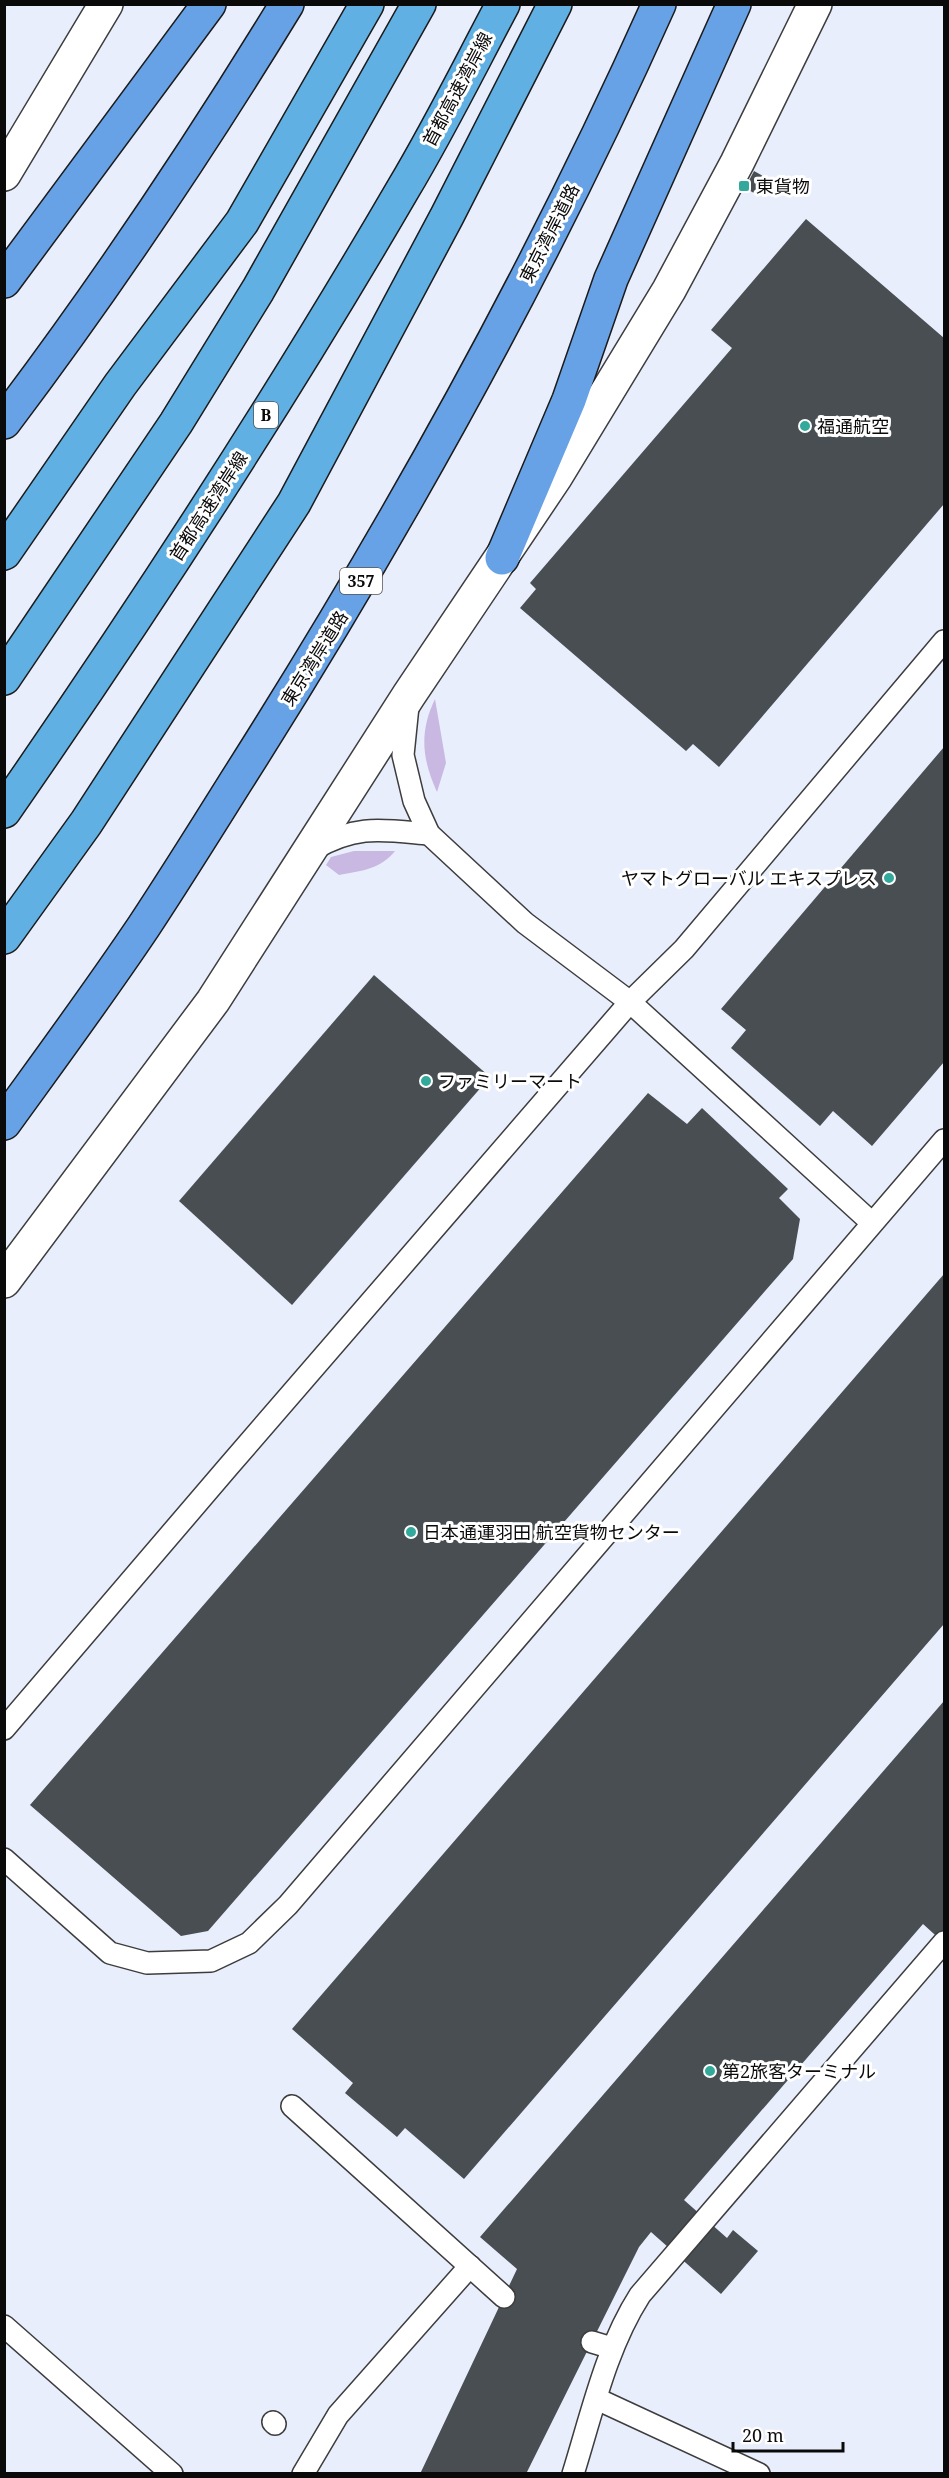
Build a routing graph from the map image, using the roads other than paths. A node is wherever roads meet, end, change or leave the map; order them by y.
1 (106, 4) edge
2 (209, 4) edge
3 (287, 4) edge
4 (367, 4) edge
5 (419, 4) edge
6 (503, 4) edge
7 (555, 4) edge
8 (659, 4) edge
9 (734, 4) edge
10 (815, 4) edge
11 (4, 174) edge
12 (4, 281) edge
13 (4, 422) edge
14 (4, 554) edge
15 (502, 558) junction
16 (945, 641) edge
17 (4, 678) edge
18 (409, 695) junction
19 (4, 811) edge
20 (429, 834) junction
21 (307, 853) junction
22 (4, 937) edge
23 (630, 1002) junction
24 (4, 1123) edge
25 (945, 1140) edge
26 (873, 1223) junction
27 (4, 1281) edge
28 (4, 1729) edge
29 (4, 1859) edge
30 (945, 1942) edge
31 (292, 2106) dead end
32 (470, 2266) junction
33 (504, 2297) dead end
34 (4, 2326) edge
35 (597, 2398) junction
36 (172, 2474) edge
37 (303, 2474) edge
38 (573, 2474) edge
39 (759, 2474) edge

1 - 11 street
2 - 12 highway
3 - 13 highway
4 - 14 highway
5 - 17 highway
6 - 19 highway, 首都高速湾岸線 / B
7 - 22 highway
8 - 24 highway, 東京湾岸道路 / 357
9 - 15 highway
10 - 15 street
15 - 18 street
16 - 23 lane
18 - 20 lane
18 - 21 street
20 - 21 lane
20 - 23 lane
21 - 27 street
23 - 26 lane
23 - 28 lane
25 - 26 lane
26 - 29 lane
30 - 35 lane
31 - 32 lane
32 - 33 lane
32 - 37 lane
34 - 36 lane
35 - 38 lane
35 - 39 lane

